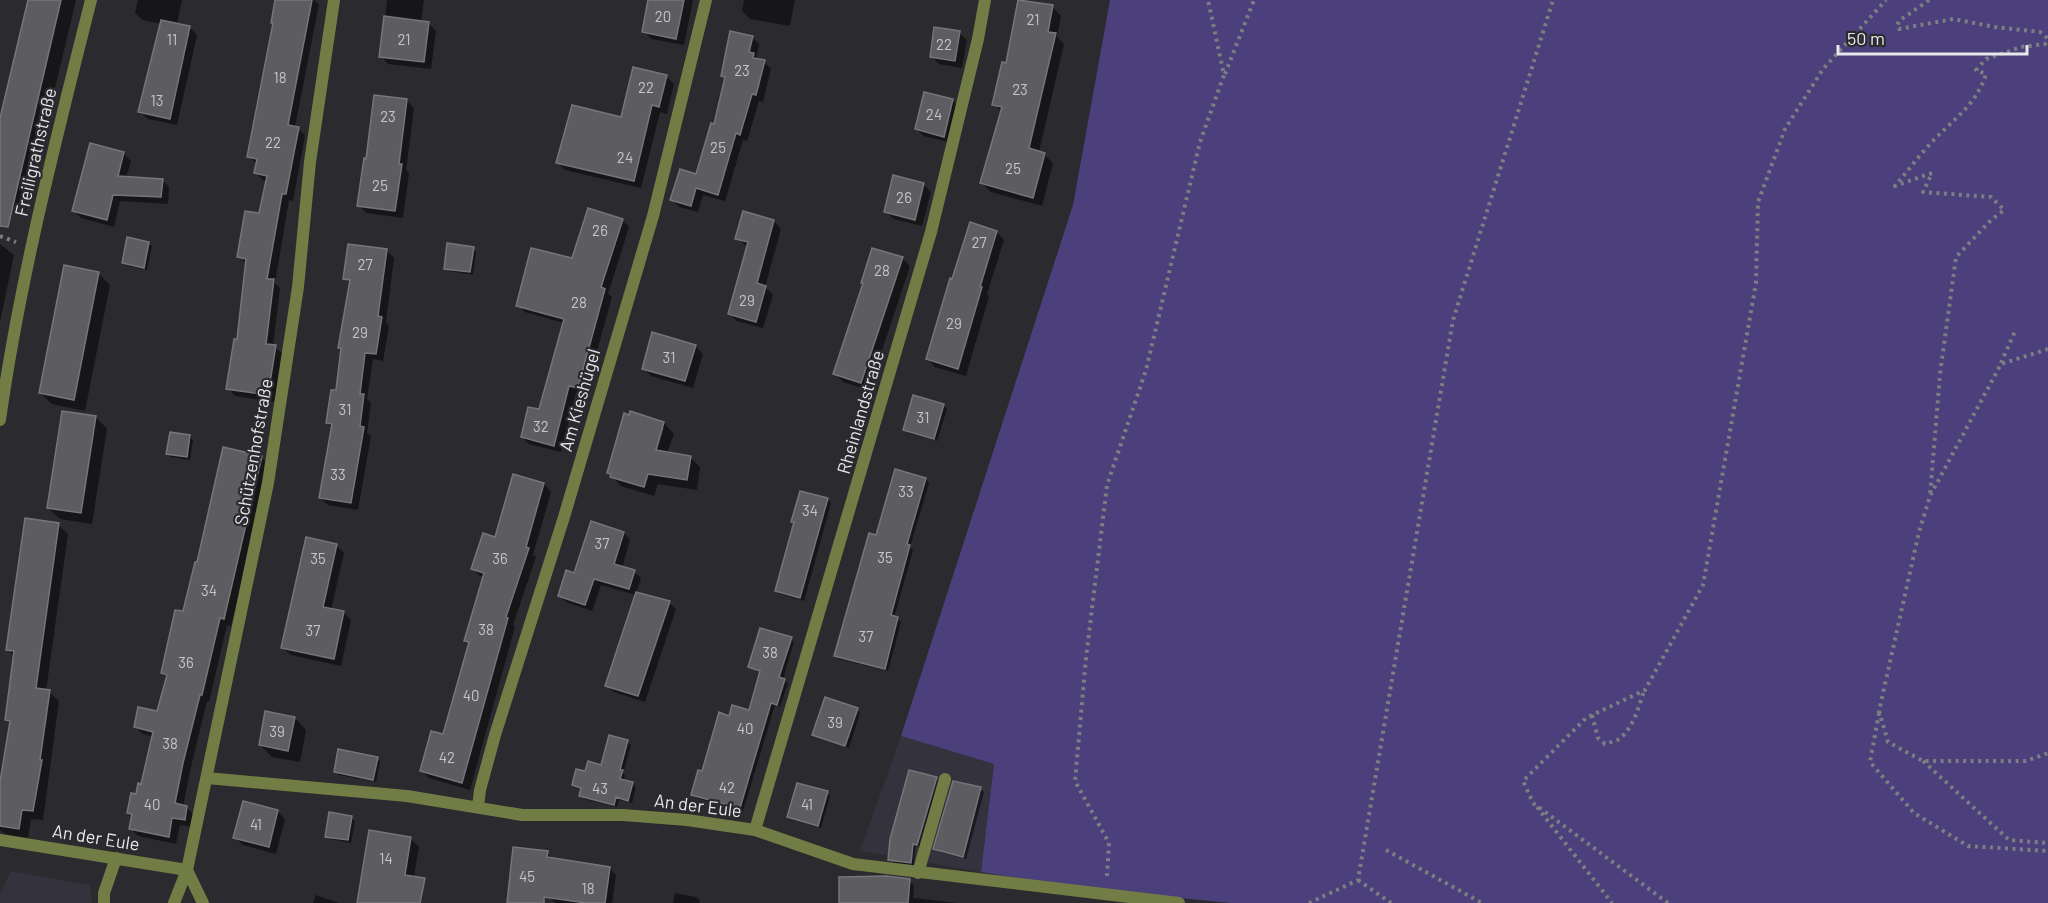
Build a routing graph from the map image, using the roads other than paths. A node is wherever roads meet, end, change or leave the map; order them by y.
1 (91, 0) edge
2 (334, 0) edge
3 (706, 0) edge
4 (985, 0) edge
5 (0, 420) edge
6 (207, 778) junction
7 (945, 779) dead end
8 (478, 807) junction
9 (755, 830) junction
10 (0, 840) edge
11 (116, 858) junction
12 (187, 870) junction
13 (918, 873) junction
14 (104, 903) edge
15 (174, 903) edge
16 (203, 903) edge
17 (1179, 903) edge

1 - 5 street, Freiligrathstraße
2 - 6 street, Schützenhofstraße
3 - 8 street, Am Kieshügel
4 - 9 street, Rheinlandstraße
6 - 8 street, An der Eule
6 - 12 street, Schützenhofstraße
7 - 13 street
8 - 9 street, An der Eule
9 - 13 street, An der Eule
10 - 11 street, An der Eule
11 - 12 street, An der Eule
11 - 14 street
12 - 15 street, Schützenhofstraße
12 - 16 street
13 - 17 street, An der Eule

